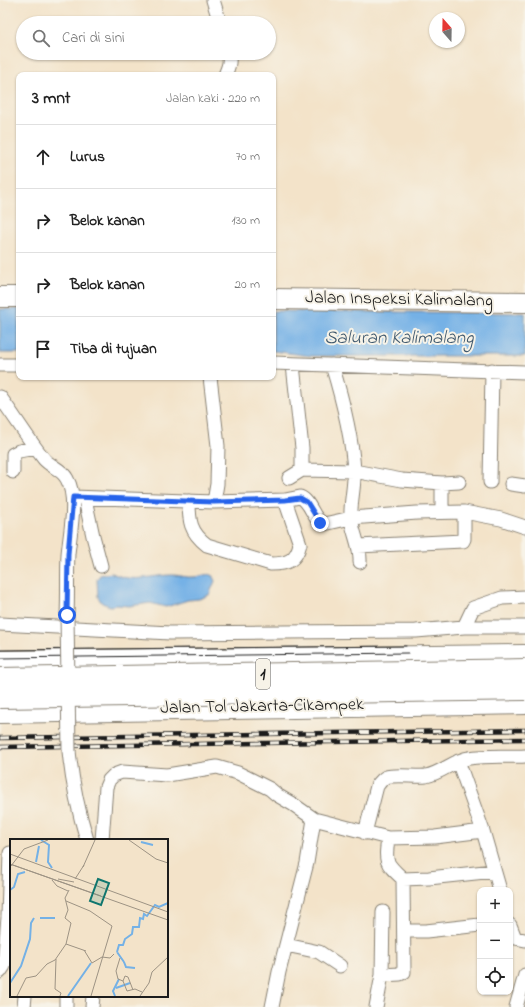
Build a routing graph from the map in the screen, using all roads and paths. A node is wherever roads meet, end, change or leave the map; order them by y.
1 (213, 0) edge
2 (218, 16) edge
3 (230, 60) edge
4 (226, 72) edge
5 (0, 297) edge
6 (16, 297) edge
7 (276, 299) edge
8 (525, 302) edge
9 (276, 363) edge
10 (0, 365) edge
11 (16, 365) edge
12 (293, 365) junction
13 (332, 365) junction
14 (492, 370) junction
15 (525, 372) edge
16 (210, 380) edge
17 (0, 396) edge
18 (35, 448) junction
19 (302, 470) junction
20 (354, 471) junction
21 (13, 472) dead end
22 (289, 478) dead end
23 (459, 482) dead end
24 (490, 482) dead end
25 (442, 483) junction
26 (512, 484) dead end
27 (525, 486) edge
28 (79, 498) junction
29 (291, 499) junction
30 (189, 501) junction
31 (214, 502) junction
32 (442, 512) junction
33 (464, 512) junction
34 (351, 518) junction
35 (525, 527) edge
36 (358, 546) junction
37 (360, 562) dead end
38 (101, 566) dead end
39 (525, 597) edge
40 (0, 624) edge
41 (464, 627) junction
42 (525, 627) edge
43 (525, 656) edge
44 (0, 662) edge
45 (525, 670) edge
46 (0, 679) edge
47 (525, 689) edge
48 (0, 697) edge
49 (525, 702) edge
50 (0, 712) edge
51 (525, 756) edge
52 (458, 762) junction
53 (314, 819) junction
54 (483, 831) junction
55 (365, 833) junction
56 (388, 838) junction
57 (86, 839) edge
58 (102, 839) edge
59 (10, 853) dead end
60 (494, 871) junction
61 (404, 879) junction
62 (499, 887) edge
63 (6, 896) edge
64 (383, 912) dead end
65 (477, 925) edge
66 (404, 931) junction
67 (513, 933) edge
68 (525, 940) edge
69 (286, 945) junction
70 (340, 966) dead end
71 (0, 972) edge
72 (382, 975) junction
73 (525, 975) edge
74 (25, 997) edge
75 (93, 997) edge
76 (24, 1007) edge
77 (92, 1007) edge
78 (272, 1007) edge
79 (376, 1007) edge
80 (516, 1007) edge

1 - 2 street
3 - 4 street
5 - 6 main road
7 - 8 main road, Jalan Inspeksi Kalimalang
9 - 12 street
10 - 11 street
12 - 13 street
12 - 19 street
13 - 14 street
13 - 20 street
14 - 15 street
14 - 24 street
16 - 31 street
17 - 18 street
18 - 21 street
18 - 28 street
19 - 20 street
19 - 22 street
20 - 25 street
20 - 34 street
23 - 25 street
25 - 32 street
26 - 27 street
28 - 30 street
28 - 38 street
28 - 57 street, bridge
29 - 30 street
29 - 31 street
29 - 34 street
30 - 31 street
32 - 33 street
32 - 34 street
33 - 35 street
33 - 36 street
34 - 36 street
36 - 37 street
39 - 41 street
40 - 41 street
41 - 42 street
43 - 44 highway, 1
45 - 46 highway, 1, bridge
47 - 48 highway, 1, bridge
49 - 50 highway, Jalan Tol Jakarta–Cikampek / 1
51 - 52 street
52 - 54 street
52 - 55 street
53 - 55 street
53 - 58 street
53 - 69 street
54 - 56 street
54 - 60 street
55 - 56 street
56 - 61 street
59 - 63 street
60 - 61 street
60 - 62 street
61 - 66 street
63 - 71 street
64 - 72 street
65 - 66 street
66 - 72 street
67 - 68 street
69 - 70 street
69 - 78 street
72 - 79 street
73 - 80 street
74 - 76 street
75 - 77 street

